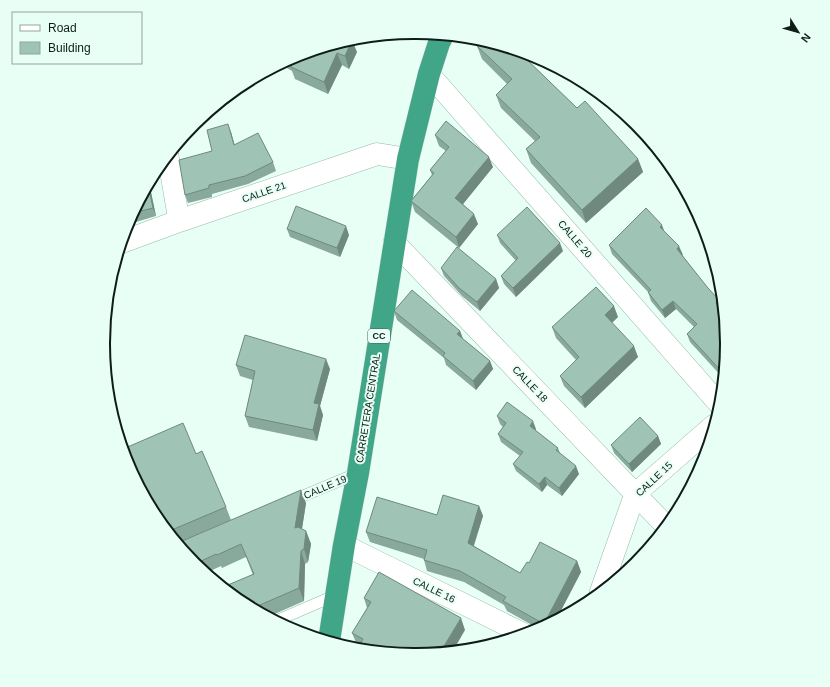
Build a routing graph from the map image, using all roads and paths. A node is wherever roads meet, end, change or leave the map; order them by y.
1 (437, 40) edge
2 (429, 74) junction
3 (408, 159) junction
4 (169, 163) edge
5 (179, 221) junction
6 (129, 239) edge
7 (394, 242) junction
8 (715, 399) edge
9 (706, 432) edge
10 (358, 473) junction
11 (635, 494) junction
12 (285, 504) edge
13 (662, 522) edge
14 (344, 545) junction
15 (604, 582) edge
16 (336, 595) junction
17 (283, 618) edge
18 (517, 631) edge
19 (330, 636) edge

1 - 2 highway, CARRETERA CENTRAL / CC
2 - 3 highway, CARRETERA CENTRAL / CC
2 - 8 street, CALLE 20
3 - 5 main road, CALLE 21
3 - 7 highway, CARRETERA CENTRAL / CC
4 - 5 street
5 - 6 main road, CALLE 21
7 - 10 highway, CARRETERA CENTRAL / CC
7 - 11 street, CALLE 18
9 - 11 street, CALLE 15
10 - 12 lane, CALLE 19
10 - 14 highway, CARRETERA CENTRAL / CC
11 - 13 street, CALLE 18
11 - 15 street, CALLE 15
14 - 16 highway, CARRETERA CENTRAL / CC
14 - 18 street, CALLE 16
16 - 17 lane
16 - 19 highway, CARRETERA CENTRAL / CC

